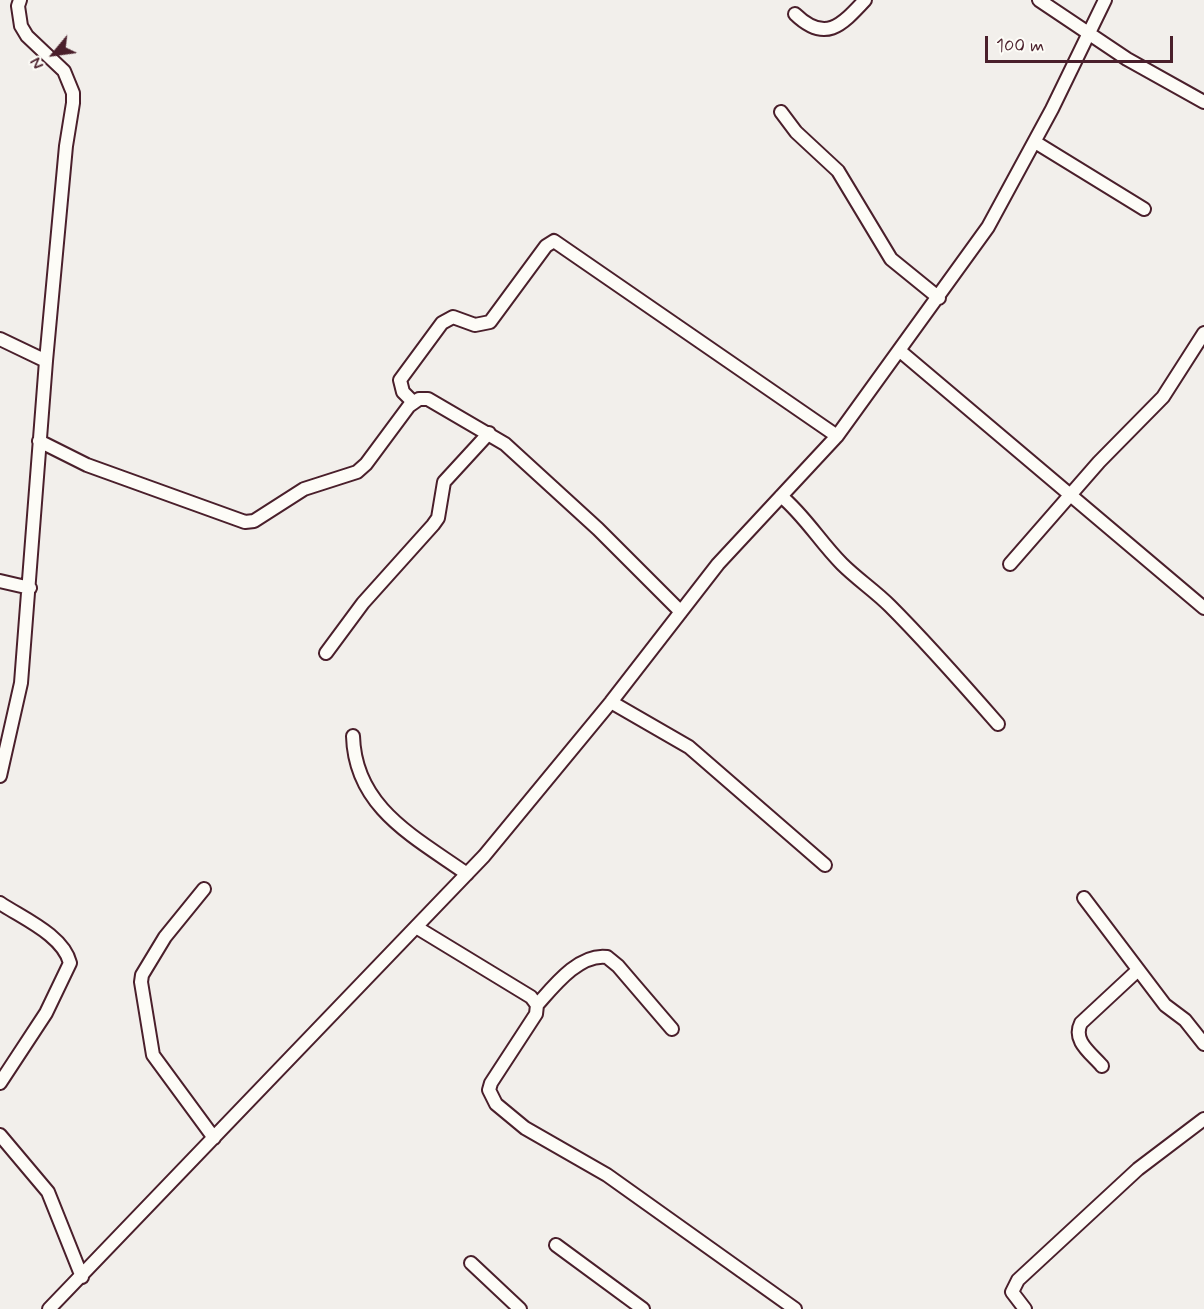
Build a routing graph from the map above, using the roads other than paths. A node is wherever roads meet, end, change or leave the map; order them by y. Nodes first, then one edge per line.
1 (20, 0) edge
2 (865, 0) edge
3 (1040, 0) edge
4 (1105, 0) edge
5 (795, 14) dead end
6 (1088, 34) junction
7 (1204, 102) edge
8 (781, 112) dead end
9 (1035, 142) junction
10 (1144, 209) dead end
11 (939, 298) junction
12 (1204, 333) edge
13 (0, 339) edge
14 (900, 351) junction
15 (46, 361) junction
16 (413, 402) junction
17 (489, 434) junction
18 (837, 436) junction
19 (39, 441) junction
20 (1071, 493) junction
21 (781, 496) junction
22 (1010, 564) dead end
23 (0, 581) edge
24 (30, 588) junction
25 (1204, 608) edge
26 (681, 612) junction
27 (326, 653) dead end
28 (611, 702) junction
29 (998, 724) dead end
30 (353, 736) dead end
31 (0, 776) edge
32 (825, 866) dead end
33 (467, 874) junction
34 (204, 888) dead end
35 (1084, 898) dead end
36 (0, 903) edge
37 (416, 927) junction
38 (1138, 969) junction
39 (537, 1005) junction
40 (672, 1029) dead end
41 (1204, 1044) edge
42 (1102, 1066) dead end
43 (0, 1083) edge
44 (1204, 1119) edge
45 (0, 1135) edge
46 (214, 1138) junction
47 (556, 1245) dead end
48 (471, 1263) dead end
49 (82, 1277) junction
50 (49, 1309) edge
51 (520, 1309) edge
52 (644, 1309) edge
53 (795, 1309) edge
54 (1025, 1309) edge

1 - 15 street
2 - 5 street
3 - 6 street
4 - 6 street
6 - 7 street
6 - 9 street
8 - 11 street
9 - 10 street
9 - 11 street
11 - 14 street
12 - 20 street
13 - 15 street
14 - 18 street
14 - 20 street
15 - 19 street
16 - 17 street
16 - 18 street
16 - 19 street
17 - 26 street
17 - 27 street
18 - 21 street
19 - 24 street
20 - 22 street
20 - 25 street
21 - 26 street
21 - 29 street
23 - 24 street
24 - 31 street
26 - 28 street
28 - 32 street
28 - 33 street
30 - 33 street
33 - 37 street
34 - 46 street
35 - 38 street
36 - 43 street
37 - 39 street
37 - 46 street
38 - 41 street
38 - 42 street
39 - 40 street
39 - 53 street
44 - 54 street
45 - 49 street
46 - 49 street
47 - 52 street
48 - 51 street
49 - 50 street

